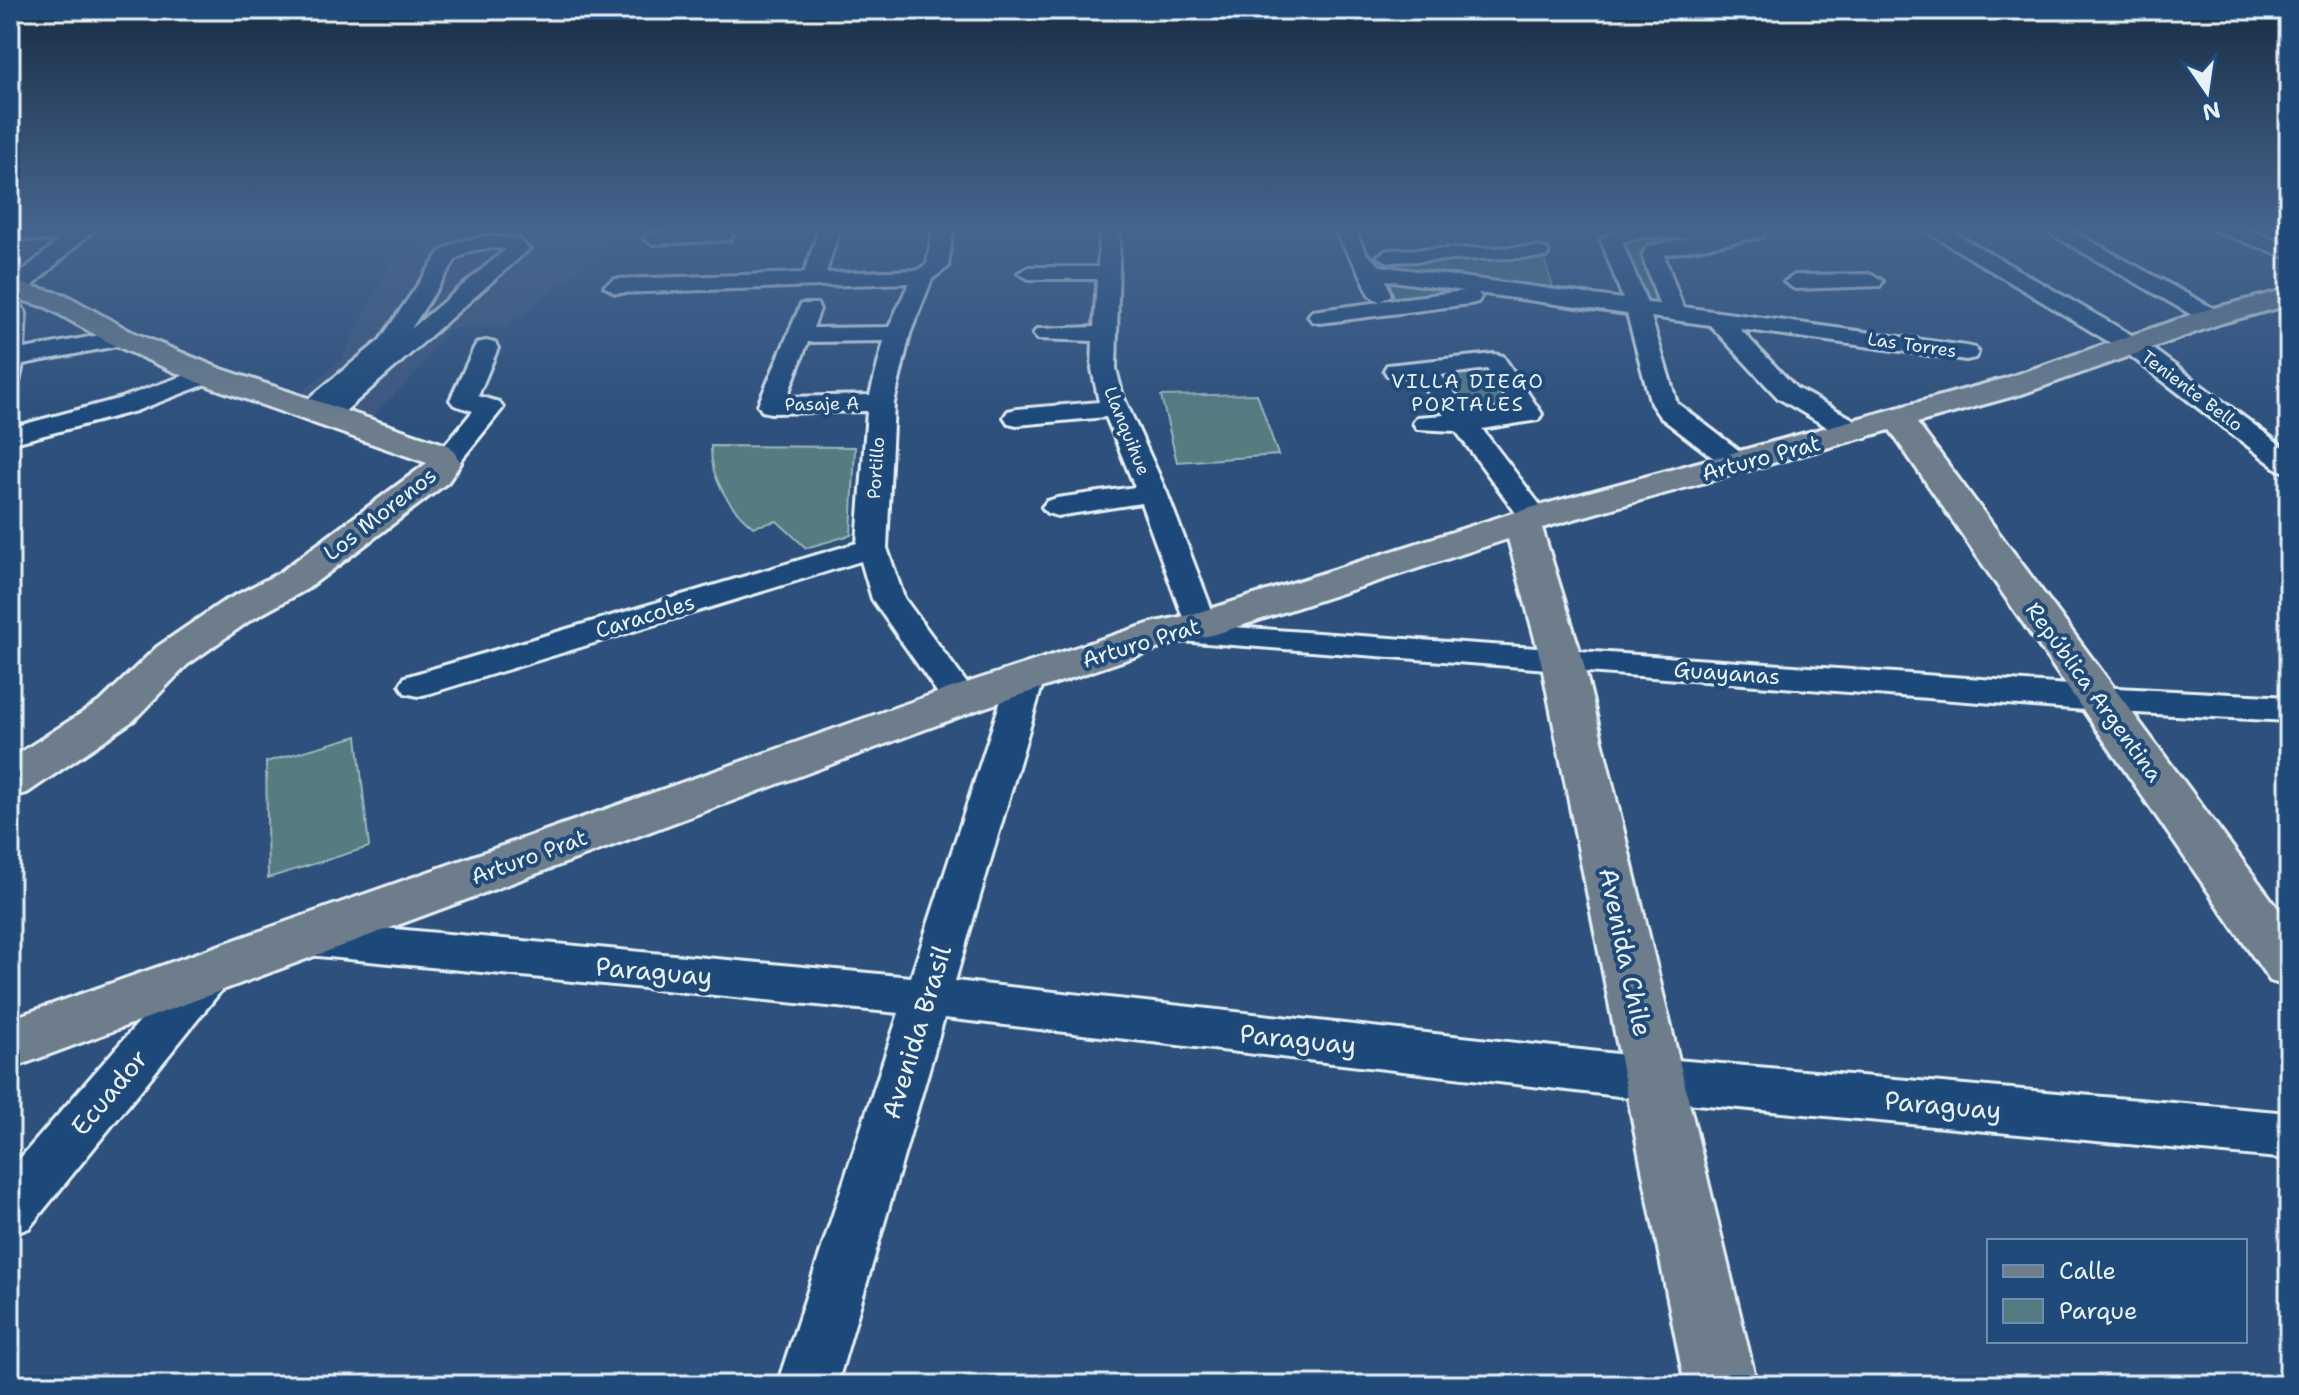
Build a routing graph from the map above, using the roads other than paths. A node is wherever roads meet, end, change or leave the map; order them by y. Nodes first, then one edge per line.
1 (424, 292) edge
2 (466, 292) edge
3 (916, 292) edge
4 (1108, 292) edge
5 (1377, 292) edge
6 (1508, 292) edge
7 (1525, 292) edge
8 (1631, 292) edge
9 (1666, 292) edge
10 (1834, 292) edge
11 (2041, 292) edge
12 (2167, 292) edge
13 (14, 297) edge
14 (2289, 297) edge
15 (1637, 307) junction
16 (1384, 308) junction
17 (809, 309) dead end
18 (1673, 312) junction
19 (1320, 316) dead end
20 (2212, 317) junction
21 (1716, 318) junction
22 (1851, 321) junction
23 (898, 334) junction
24 (1045, 334) dead end
25 (1106, 334) junction
26 (798, 335) junction
27 (122, 338) junction
28 (2133, 346) junction
29 (486, 348) dead end
30 (1962, 348) dead end
31 (11, 365) edge
32 (1396, 370) dead end
33 (1424, 370) junction
34 (208, 375) junction
35 (881, 403) junction
36 (1116, 408) junction
37 (318, 413) junction
38 (1017, 417) dead end
39 (1898, 419) junction
40 (1426, 423) dead end
41 (1465, 423) junction
42 (1856, 432) junction
43 (10, 436) edge
44 (444, 463) junction
45 (1739, 464) junction
46 (2289, 464) edge
47 (1152, 493) junction
48 (1057, 507) dead end
49 (1528, 520) junction
50 (872, 548) junction
51 (1184, 628) junction
52 (1562, 661) junction
53 (1026, 679) junction
54 (418, 685) dead end
55 (2098, 699) junction
56 (961, 700) junction
57 (2289, 709) edge
58 (15, 774) edge
59 (308, 938) junction
60 (2289, 965) edge
61 (208, 974) junction
62 (927, 997) junction
63 (10, 1044) edge
64 (1653, 1079) junction
65 (2289, 1136) edge
66 (10, 1210) edge
67 (807, 1385) edge
68 (1721, 1385) edge

1 - 37 street
2 - 37 street
3 - 23 street, Portillo
4 - 25 street, Llanquihue
5 - 16 street
6 - 16 street
7 - 15 street, Las Torres
8 - 15 street
9 - 18 street
10 - 22 street
11 - 28 street, Teniente Bello
12 - 20 street
13 - 27 main road, Los Morenos
13 - 31 street
14 - 20 main road, Arturo Prat
15 - 18 street, Las Torres
15 - 45 street
16 - 19 street
17 - 26 street, Pasaje A
18 - 21 street, Las Torres
20 - 28 main road, Arturo Prat
21 - 22 street, Las Torres
21 - 42 street
22 - 30 street, Las Torres
23 - 26 street
23 - 35 street, Portillo
24 - 25 street
25 - 36 street, Llanquihue
26 - 35 street, Pasaje A
27 - 31 street
27 - 34 main road, Los Morenos
28 - 39 main road, Arturo Prat
28 - 46 street, Teniente Bello
29 - 44 street
32 - 33 street
33 - 41 street
33 - 41 street
34 - 37 main road, Los Morenos
34 - 43 street
35 - 50 street, Portillo
36 - 38 street
36 - 47 street, Llanquihue
37 - 44 main road, Los Morenos
39 - 42 main road, Arturo Prat
39 - 55 main road, República Argentina
40 - 41 street
41 - 49 street
42 - 45 main road, Arturo Prat
44 - 58 main road, Los Morenos
45 - 49 main road, Arturo Prat
47 - 48 street
47 - 51 street, Llanquihue
49 - 51 main road, Arturo Prat
49 - 52 main road, Avenida Chile
50 - 54 street, Caracoles
50 - 56 street, Portillo
51 - 52 street, Guayanas
51 - 53 main road, Arturo Prat
52 - 55 street, Guayanas
52 - 64 main road, Avenida Chile
53 - 56 main road, Arturo Prat
53 - 62 street, Avenida Brasil
55 - 57 street, Guayanas
55 - 60 main road, República Argentina
56 - 59 main road, Arturo Prat
59 - 61 main road, Arturo Prat
59 - 62 street, Paraguay
61 - 63 main road, Arturo Prat
61 - 66 street, Ecuador
62 - 64 street, Paraguay
62 - 67 street, Avenida Brasil
64 - 65 street, Paraguay
64 - 68 main road, Avenida Chile

